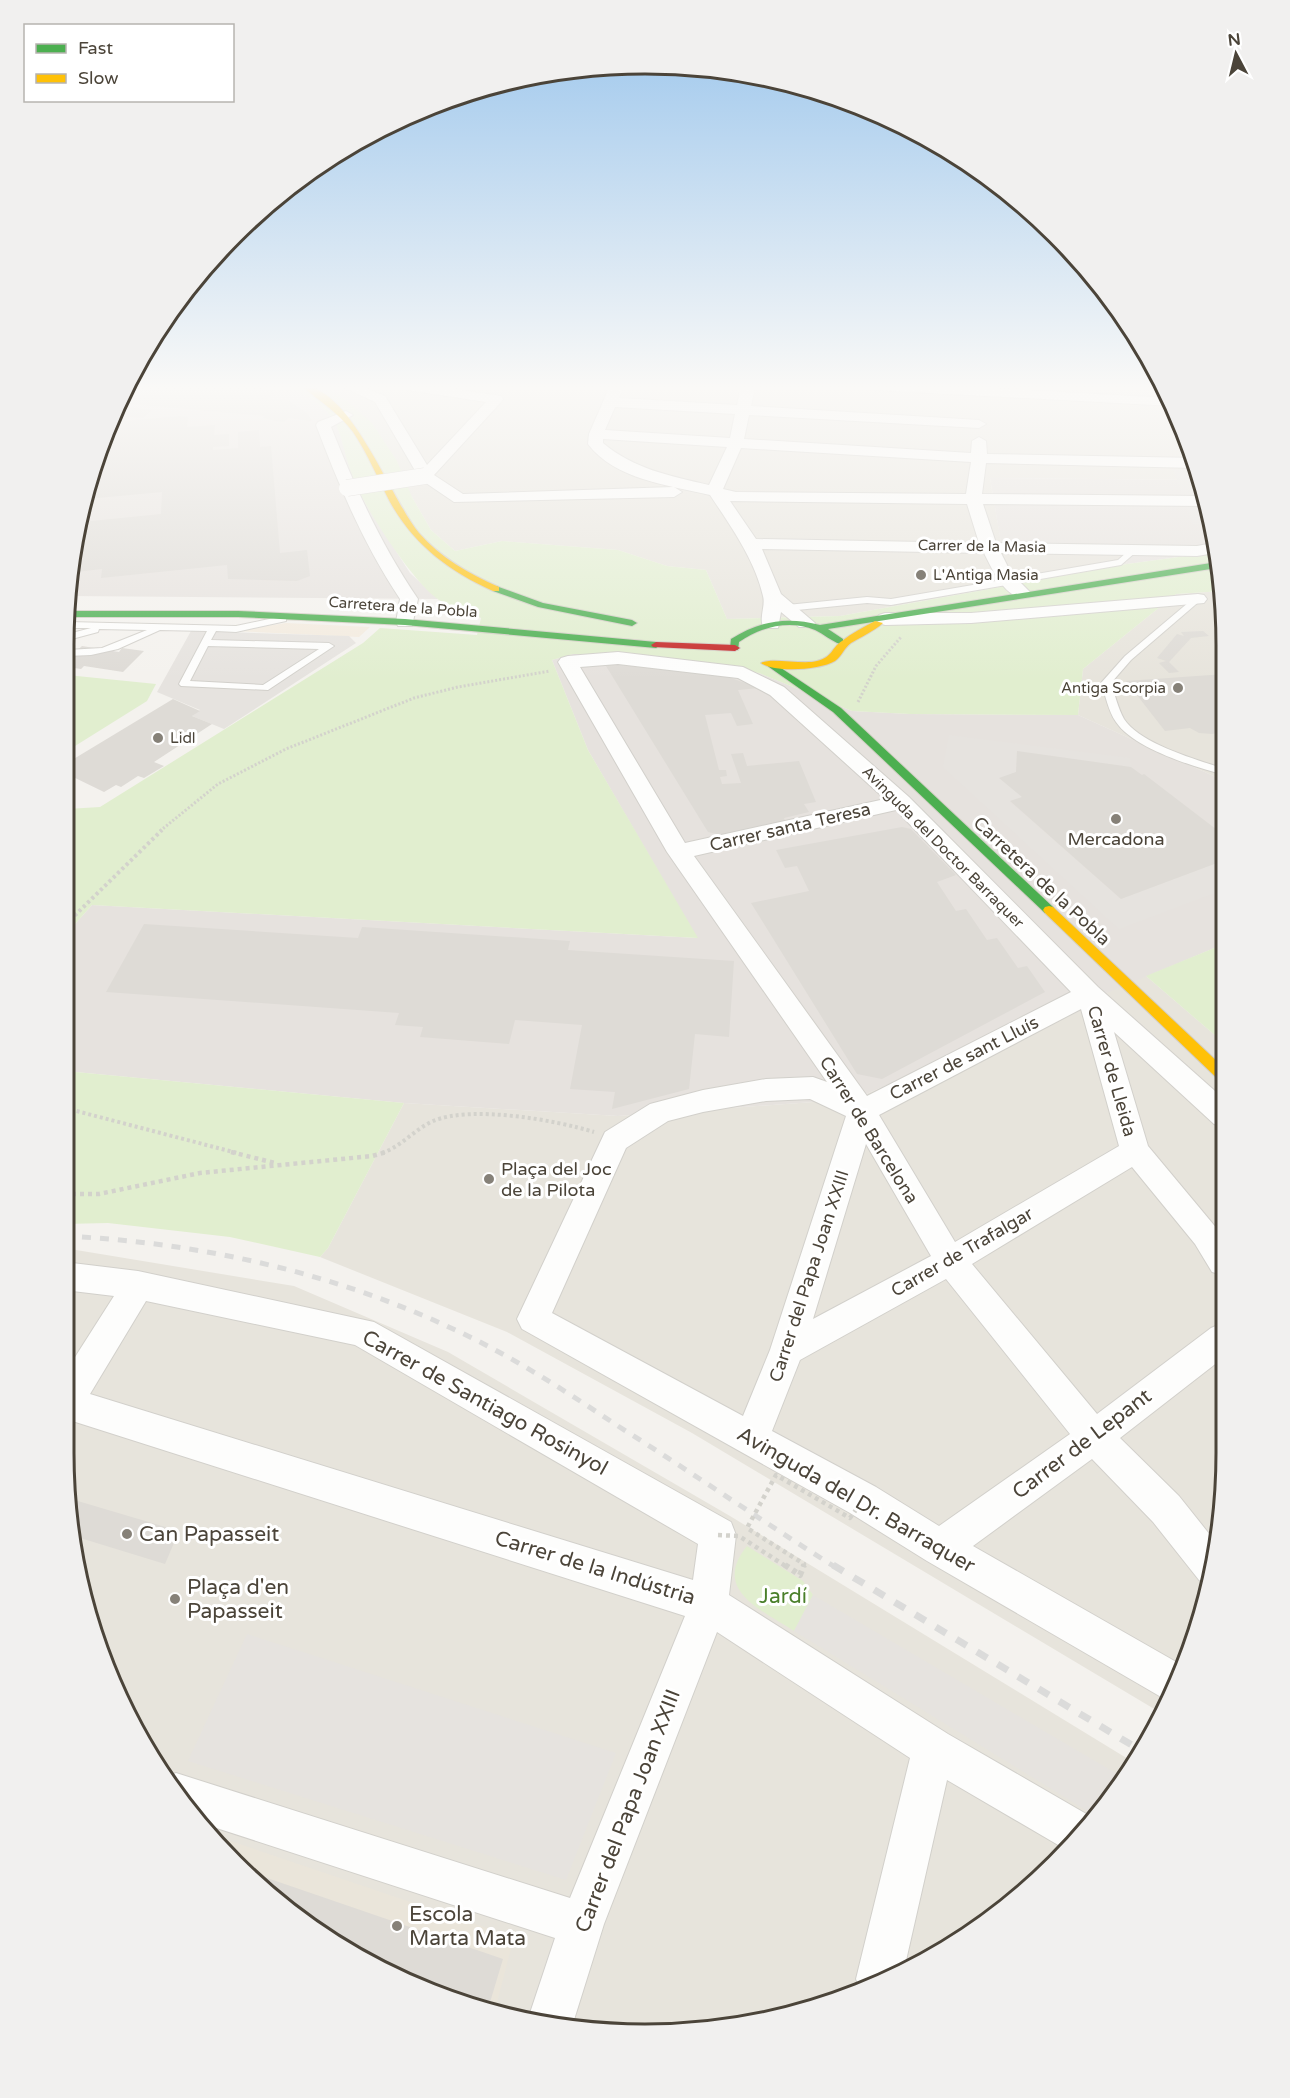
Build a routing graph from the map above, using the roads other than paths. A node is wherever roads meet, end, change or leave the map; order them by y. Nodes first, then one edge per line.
1 (345, 484) edge
2 (368, 484) edge
3 (385, 484) edge
4 (439, 484) edge
5 (684, 484) edge
6 (718, 484) edge
7 (975, 484) edge
8 (1188, 484) edge
9 (347, 488) junction
10 (715, 490) junction
11 (973, 499) junction
12 (1198, 501) edge
13 (1198, 502) edge
14 (1202, 519) dead end
15 (751, 543) junction
16 (989, 546) junction
17 (1134, 549) junction
18 (1209, 550) edge
19 (1209, 554) edge
20 (1211, 566) edge
21 (1129, 576) junction
22 (1016, 588) junction
23 (920, 597) junction
24 (1198, 599) joint
25 (779, 601) junction
26 (978, 602) junction
27 (888, 611) junction
28 (75, 614) edge
29 (294, 616) junction
30 (405, 622) junction
31 (642, 624) dead end
32 (75, 625) edge
33 (815, 625) junction
34 (104, 626) junction
35 (762, 626) junction
36 (159, 627) junction
37 (727, 627) dead end
38 (213, 628) junction
39 (693, 633) dead end
40 (74, 635) edge
41 (205, 643) junction
42 (634, 644) junction
43 (843, 644) junction
44 (74, 654) edge
45 (749, 654) junction
46 (569, 665) joint
47 (836, 690) dead end
48 (837, 710) junction
49 (853, 727) junction
50 (827, 735) junction
51 (1216, 768) edge
52 (902, 802) junction
53 (679, 852) junction
54 (1077, 938) junction
55 (1084, 987) junction
56 (1216, 1068) edge
57 (1216, 1109) edge
58 (862, 1111) junction
59 (1136, 1151) junction
60 (1216, 1251) edge
61 (950, 1261) junction
62 (74, 1277) edge
63 (138, 1285) junction
64 (1216, 1343) edge
65 (787, 1350) junction
66 (74, 1388) edge
67 (74, 1405) edge
68 (1094, 1437) junction
69 (751, 1439) junction
70 (940, 1548) junction
71 (1207, 1560) edge
72 (709, 1604) junction
73 (1169, 1681) edge
74 (933, 1749) junction
75 (190, 1799) edge
76 (1074, 1831) edge
77 (582, 1924) junction
78 (880, 1974) edge
79 (552, 2017) edge

1 - 9 street
2 - 9 street, bridge
3 - 31 street
4 - 10 street
5 - 10 street
6 - 10 street
7 - 11 street
8 - 12 street
9 - 30 street
10 - 11 street
10 - 15 street
11 - 12 street
11 - 16 street
13 - 14 street
15 - 16 street, Carrer de la Masia
15 - 25 street
16 - 17 street, Carrer de la Masia
16 - 22 street
17 - 18 street, Carrer de la Masia
17 - 22 lane
19 - 21 street
20 - 21 street
21 - 22 street
22 - 23 lane
22 - 26 street
23 - 26 lane
23 - 27 lane
24 - 27 street
24 - 51 lane
25 - 27 lane
25 - 33 street
25 - 35 street
26 - 27 street
27 - 33 street
27 - 43 street
28 - 29 street, Carretera de la Pobla
29 - 30 street, Carretera de la Pobla
29 - 38 lane
30 - 42 street, Carretera de la Pobla
32 - 34 lane
33 - 35 street
33 - 43 street
34 - 36 lane
34 - 40 lane
35 - 37 street
35 - 45 street
36 - 38 lane
36 - 44 lane
38 - 41 lane
39 - 45 street
41 - 41 lane
42 - 45 street, Carretera de la Pobla
42 - 45 street
43 - 45 street
45 - 48 street, Carretera de la Pobla
46 - 50 street, Avinguda del Doctor Barraquer
46 - 53 street, Carrer de Barcelona
47 - 48 street
48 - 49 street, Carretera de la Pobla
49 - 50 street
49 - 54 street, Carretera de la Pobla
50 - 52 street, Avinguda del Doctor Barraquer
52 - 53 street, Carrer santa Teresa
52 - 55 street, Avinguda del Doctor Barraquer
53 - 58 street, Carrer de Barcelona
54 - 55 street
54 - 56 street, Carretera de la Pobla
55 - 57 street, Avinguda del Doctor Barraquer
55 - 58 street, Carrer de sant Lluís
55 - 59 street, Carrer de Lleida
58 - 61 street, Carrer de Barcelona
58 - 65 street, Carrer del Papa Joan XXIII
58 - 69 street, Avinguda del Dr. Barraquer
59 - 60 street, Carrer de Lleida
59 - 61 street, Carrer de Trafalgar
61 - 65 street, Carrer de Trafalgar
61 - 68 street, Carrer de Barcelona
62 - 63 street, Carrer de Santiago Rosinyol
63 - 66 street
63 - 72 street, Carrer de Santiago Rosinyol
64 - 68 street, Carrer de Lepant
65 - 69 street, Carrer del Papa Joan XXIII
67 - 72 street, Carrer de la Indústria
68 - 70 street, Carrer de Lepant
68 - 71 street, Carrer de Barcelona
69 - 70 street, Avinguda del Dr. Barraquer
70 - 73 street, Avinguda del Dr. Barraquer
72 - 74 street, Carrer de la Indústria
72 - 77 street, Carrer del Papa Joan XXIII
74 - 76 street, Carrer de la Indústria
74 - 78 street
75 - 77 street
77 - 79 street, Carrer del Papa Joan XXIII

